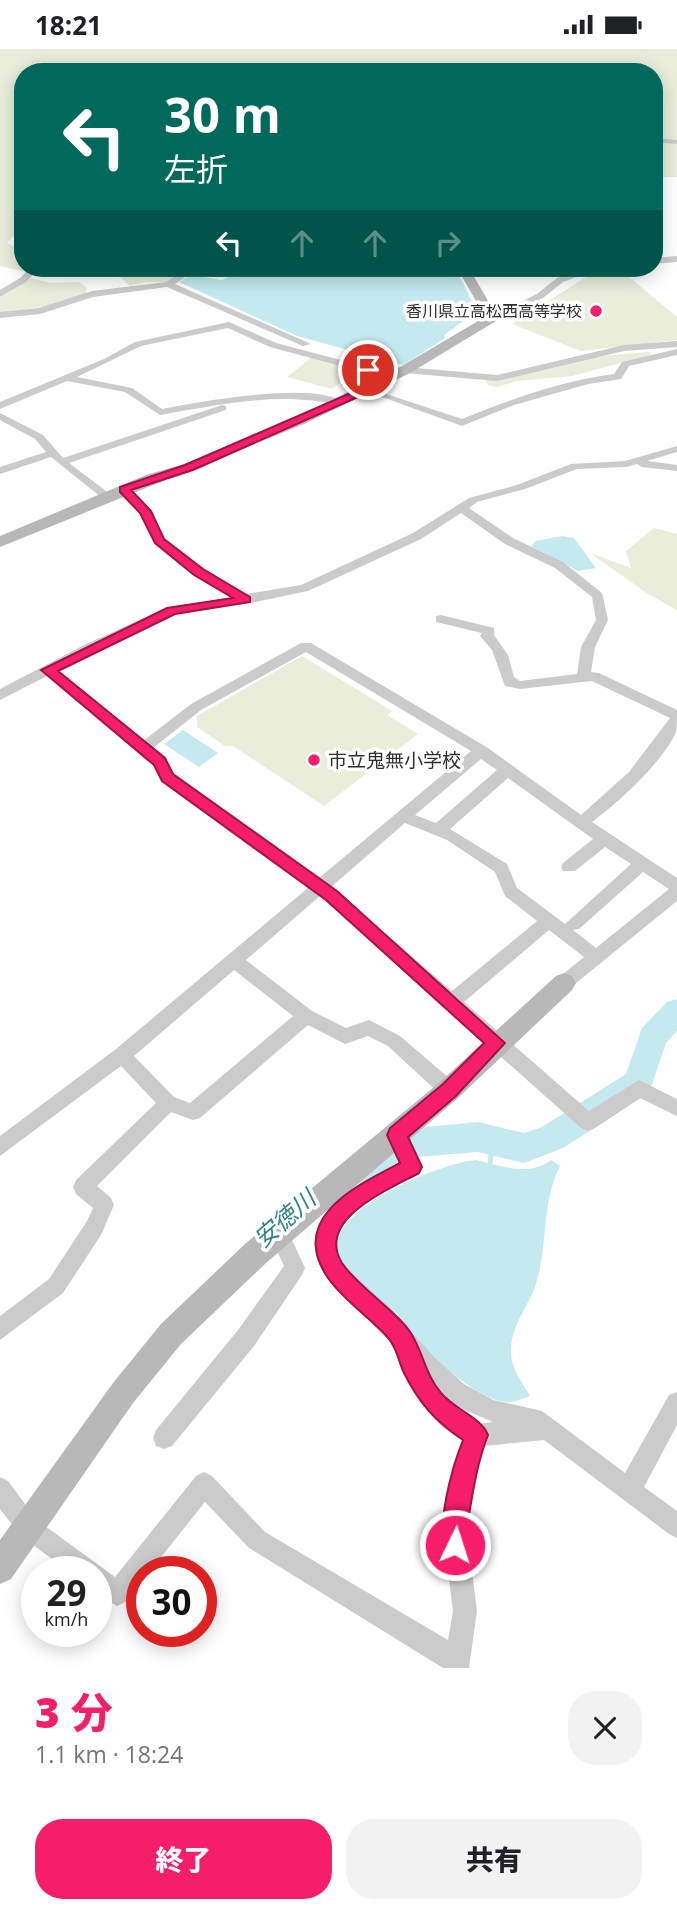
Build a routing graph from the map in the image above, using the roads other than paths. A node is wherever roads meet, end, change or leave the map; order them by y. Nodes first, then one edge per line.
1 (26, 277) edge
2 (179, 277) edge
3 (468, 277) edge
4 (571, 277) edge
5 (167, 284) junction
6 (0, 294) edge
7 (0, 315) edge
8 (492, 318) junction
9 (677, 344) edge
10 (677, 352) edge
11 (399, 373) junction
12 (67, 378) junction
13 (361, 392) junction
14 (265, 398) junction
15 (340, 403) junction
16 (0, 406) edge
17 (0, 415) edge
18 (677, 449) edge
19 (57, 458) junction
20 (612, 465) junction
21 (677, 468) edge
22 (0, 471) edge
23 (124, 489) junction
24 (106, 496) junction
25 (460, 507) junction
26 (0, 542) edge
27 (246, 600) junction
28 (441, 619) dead end
29 (48, 670) junction
30 (583, 677) junction
31 (0, 695) edge
32 (677, 718) edge
33 (144, 748) junction
34 (483, 752) junction
35 (508, 769) junction
36 (403, 816) junction
37 (581, 822) junction
38 (442, 827) dead end
39 (604, 839) junction
40 (642, 864) junction
41 (569, 867) dead end
42 (319, 887) junction
43 (677, 889) edge
44 (548, 921) junction
45 (573, 924) dead end
46 (596, 957) junction
47 (233, 961) junction
48 (564, 983) joint
49 (452, 1002) junction
50 (306, 1016) junction
51 (496, 1043) junction
52 (122, 1055) junction
53 (449, 1090) junction
54 (168, 1103) junction
55 (677, 1108) edge
56 (397, 1135) junction
57 (0, 1147) edge
58 (279, 1234) junction
59 (0, 1329) edge
60 (409, 1349) junction
61 (677, 1403) edge
62 (547, 1427) junction
63 (477, 1435) junction
64 (164, 1438) dead end
65 (0, 1489) edge
66 (631, 1490) junction
67 (677, 1526) edge
68 (29, 1528) junction
69 (67, 1556) edge
70 (0, 1568) edge
71 (112, 1590) edge
72 (456, 1664) edge

1 - 6 street
2 - 5 street
3 - 8 street
4 - 8 street
5 - 7 street
5 - 11 street
8 - 11 street
9 - 11 street
10 - 13 street
11 - 13 street
12 - 13 street
12 - 14 street
12 - 16 street
13 - 15 street
14 - 15 street
14 - 19 street
15 - 23 street
17 - 19 street
18 - 20 street
19 - 22 street
19 - 24 street
20 - 21 street
20 - 25 street
23 - 24 street
23 - 27 street
24 - 26 street
25 - 27 street
25 - 30 street
27 - 29 street
28 - 30 street
29 - 31 street
29 - 33 street
30 - 32 street
32 - 37 street
33 - 34 street
33 - 42 street
34 - 35 street
34 - 36 street
35 - 37 street
35 - 38 street
36 - 42 street
36 - 44 street
37 - 39 street
39 - 40 street
39 - 41 street
40 - 43 street
40 - 45 street
42 - 47 street
42 - 49 street
43 - 46 street
44 - 46 street
44 - 49 street
46 - 48 street
47 - 50 street
47 - 52 street
48 - 51 street
49 - 51 street
50 - 53 street
50 - 54 street
51 - 53 street
51 - 55 street
52 - 54 street
52 - 57 street
53 - 56 street
54 - 59 street
56 - 58 street
56 - 60 street
58 - 64 street
58 - 68 street
60 - 62 street
60 - 63 street
61 - 66 street
62 - 63 street
62 - 66 street
63 - 72 street
65 - 68 street
66 - 67 street
68 - 69 street
68 - 70 street
71 - 72 street

